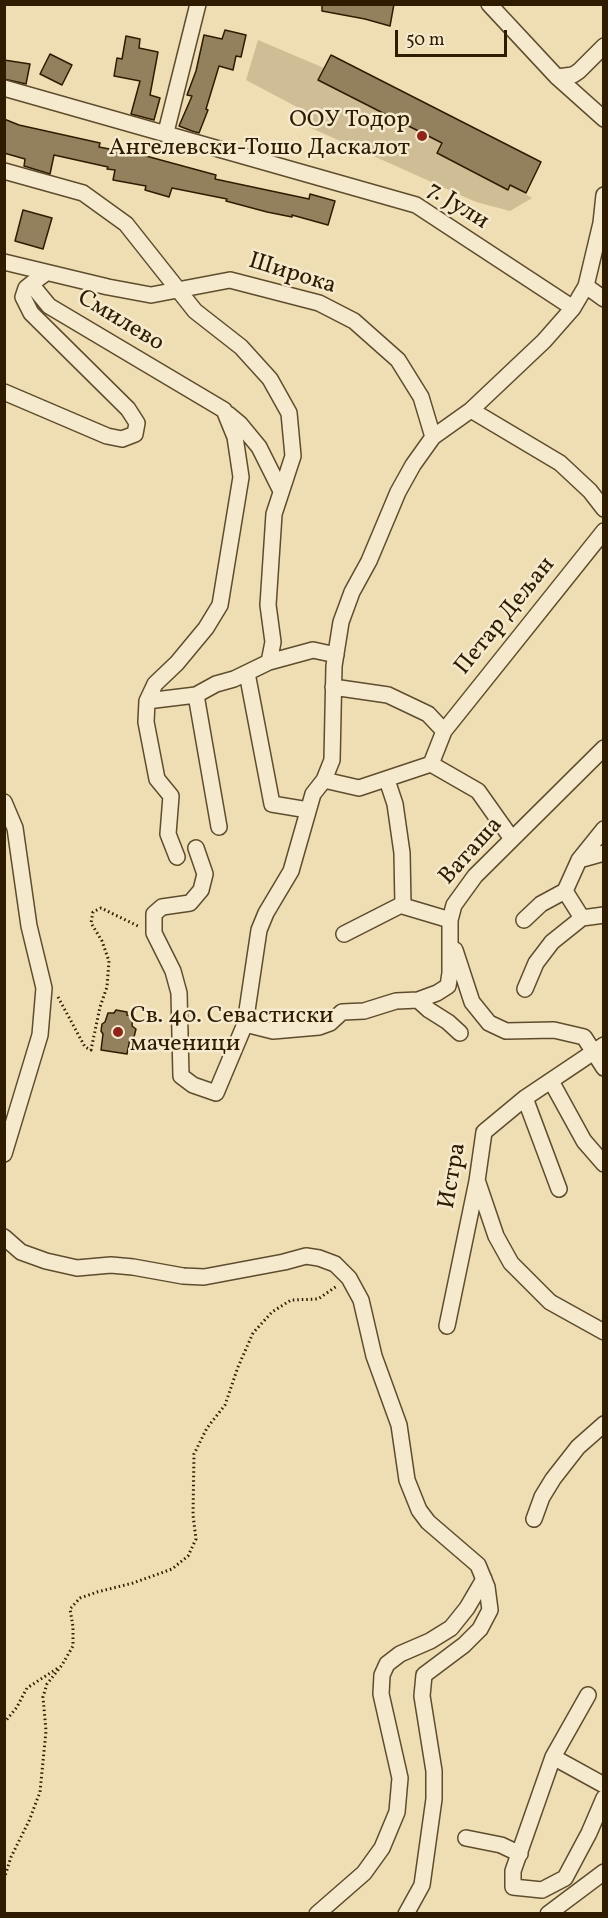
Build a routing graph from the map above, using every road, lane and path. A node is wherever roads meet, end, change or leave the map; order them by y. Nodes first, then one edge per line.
1 (198, 4) edge
2 (489, 4) edge
3 (603, 46) edge
4 (557, 77) junction
5 (4, 88) edge
6 (603, 119) edge
7 (166, 132) junction
8 (4, 171) edge
9 (603, 195) edge
10 (4, 262) edge
11 (46, 273) junction
12 (32, 284) junction
13 (586, 286) junction
14 (180, 291) junction
15 (603, 299) edge
16 (573, 308) junction
17 (4, 392) edge
18 (224, 410) junction
19 (471, 410) junction
20 (433, 437) junction
21 (280, 489) junction
22 (603, 509) edge
23 (603, 531) edge
24 (336, 655) junction
25 (269, 662) junction
26 (247, 673) junction
27 (333, 687) junction
28 (196, 695) junction
29 (147, 701) junction
30 (444, 731) junction
31 (603, 748) edge
32 (431, 764) junction
33 (324, 780) junction
34 (387, 780) junction
35 (4, 802) edge
36 (308, 810) junction
37 (219, 827) dead end
38 (603, 829) edge
39 (512, 839) junction
40 (196, 848) dead end
41 (603, 853) edge
42 (177, 857) dead end
43 (579, 860) junction
44 (565, 891) junction
45 (403, 904) junction
46 (603, 915) edge
47 (582, 918) junction
48 (450, 920) junction
49 (524, 920) dead end
50 (154, 933) junction
51 (344, 933) dead end
52 (450, 937) junction
53 (44, 988) junction
54 (525, 989) dead end
55 (418, 999) junction
56 (245, 1024) junction
57 (460, 1033) dead end
58 (599, 1048) edge
59 (603, 1068) edge
60 (551, 1081) junction
61 (525, 1098) junction
62 (4, 1154) edge
63 (603, 1164) edge
64 (477, 1181) junction
65 (559, 1189) dead end
66 (4, 1237) edge
67 (349, 1278) junction
68 (447, 1326) dead end
69 (603, 1332) edge
70 (603, 1424) edge
71 (534, 1519) dead end
72 (484, 1579) junction
73 (62, 1665) junction
74 (588, 1695) dead end
75 (4, 1724) edge
76 (553, 1757) junction
77 (603, 1785) edge
78 (603, 1798) edge
79 (466, 1838) dead end
80 (520, 1854) junction
81 (603, 1872) edge
82 (4, 1879) edge
83 (318, 1914) edge
84 (406, 1914) edge
85 (548, 1914) edge

1 - 7 street
2 - 4 street
3 - 4 street
4 - 6 street
5 - 7 street, 7. Јули
7 - 16 street, 7. Јули
8 - 14 street
9 - 13 street
10 - 11 street, Широка
11 - 12 street
11 - 14 street, Широка
12 - 17 street
12 - 18 street, Смилево
13 - 15 street
13 - 16 street
14 - 20 street, Широка
14 - 21 street
16 - 19 street
18 - 21 street
18 - 29 street
19 - 20 street
19 - 22 street
20 - 24 street
21 - 25 street
23 - 30 street, Петар Дељан
24 - 25 street
24 - 27 street
25 - 26 street
26 - 28 street
26 - 36 street
27 - 30 street
27 - 33 street
28 - 29 street
28 - 37 street
29 - 42 street
30 - 32 street, Петар Дељан
31 - 39 street, Ваташа
32 - 34 street
32 - 39 street
33 - 34 street
33 - 36 street
34 - 45 street
35 - 53 street
36 - 56 street
38 - 43 street
39 - 48 street, Ваташа
40 - 50 street
41 - 43 street
43 - 44 street
44 - 47 street
44 - 49 street
45 - 48 street
45 - 51 street
46 - 47 street
47 - 54 street
48 - 52 street, Ваташа
50 - 53 path
50 - 56 street
52 - 55 street, Ваташа
52 - 58 street
53 - 62 street
55 - 56 street, Ваташа
55 - 57 street
58 - 59 street
58 - 60 street, Истра
60 - 61 street, Истра
60 - 63 street
61 - 64 street, Истра
61 - 65 street
64 - 68 street, Истра
64 - 69 street
66 - 67 street
67 - 72 street
67 - 73 path
70 - 71 street
72 - 83 street
72 - 84 street
73 - 75 path
73 - 82 path
74 - 76 street
76 - 77 street
76 - 80 street
78 - 80 street
79 - 80 street
81 - 85 street

